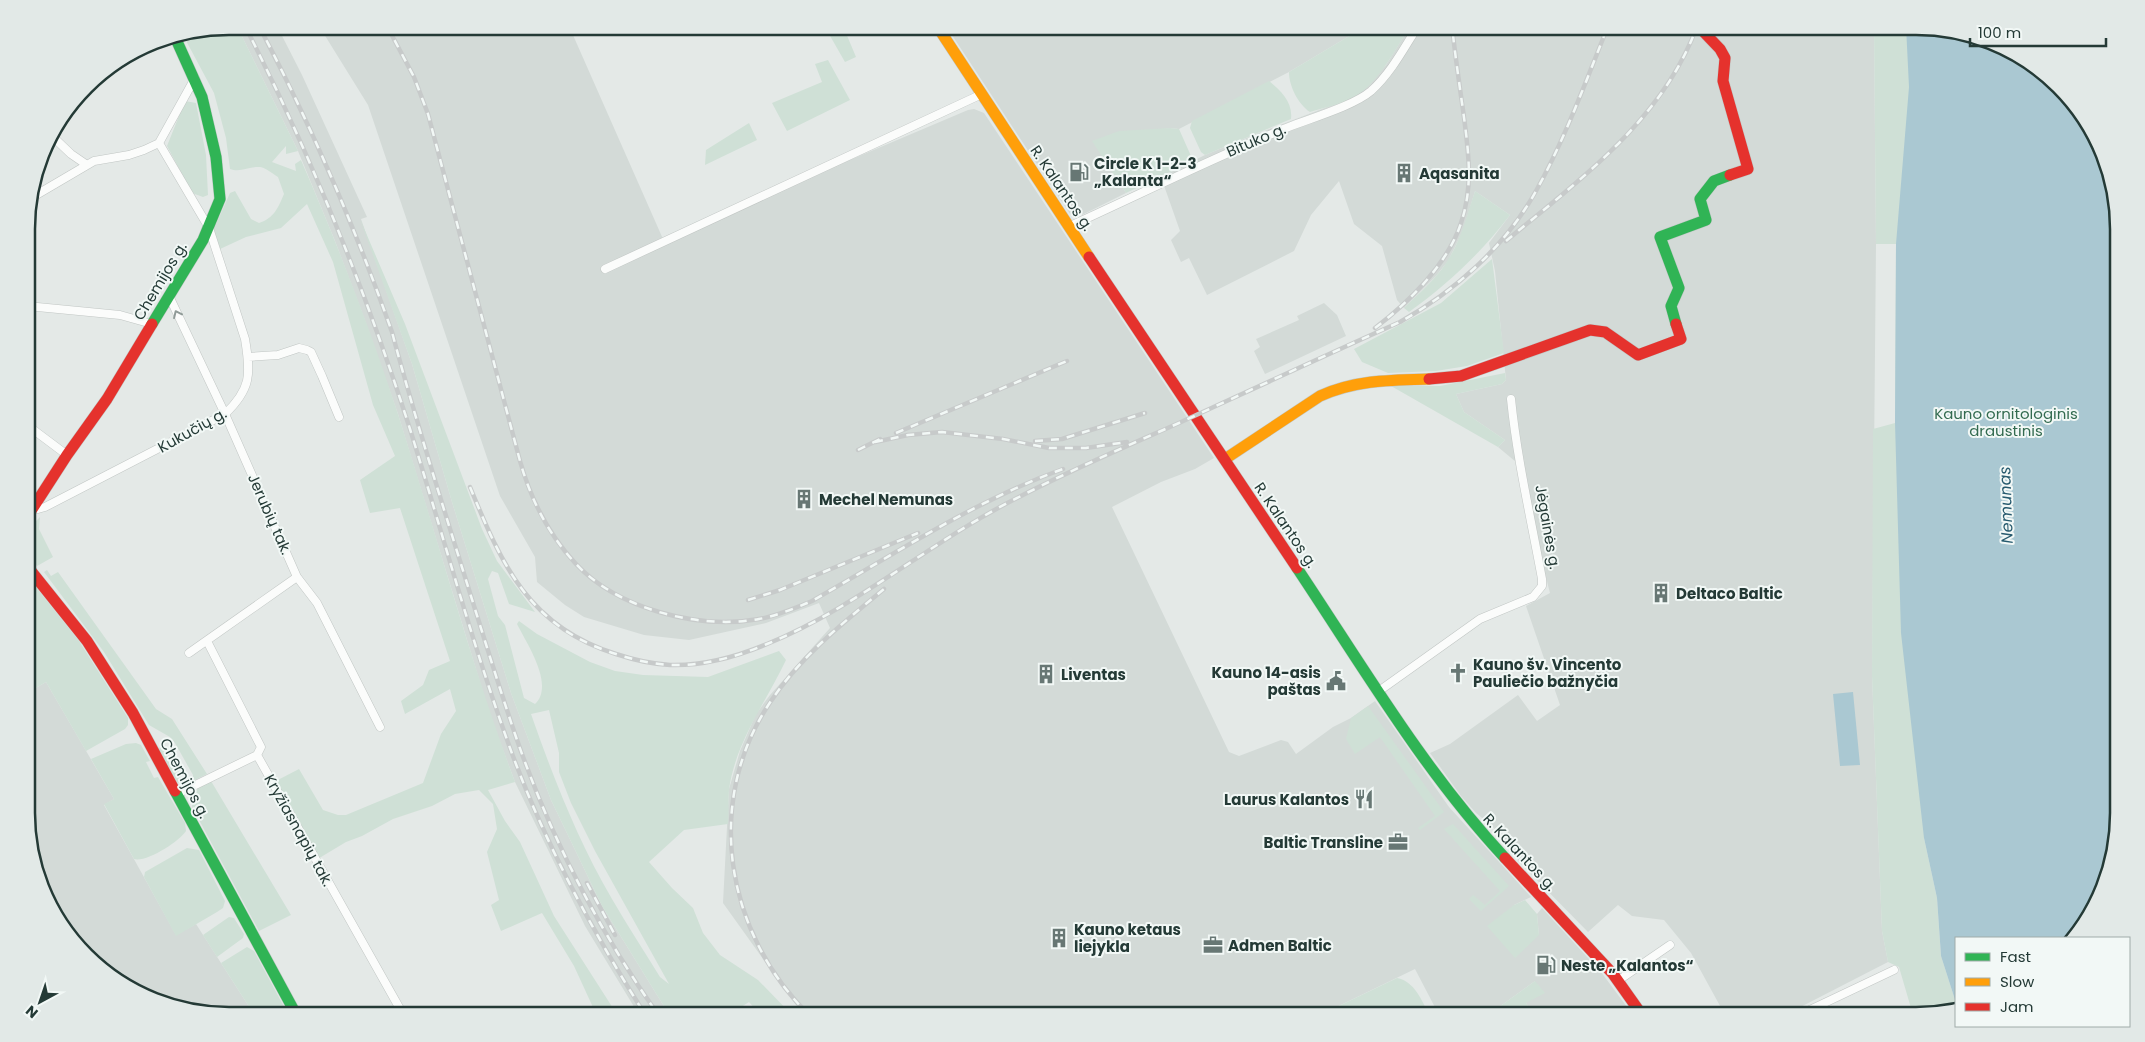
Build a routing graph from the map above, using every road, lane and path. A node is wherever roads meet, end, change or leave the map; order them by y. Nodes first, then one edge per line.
1 (943, 35) edge
2 (1412, 35) edge
3 (1707, 35) edge
4 (178, 42) edge
5 (195, 78) junction
6 (982, 94) junction
7 (57, 140) edge
8 (158, 143) junction
9 (87, 165) junction
10 (39, 194) edge
11 (1070, 226) junction
12 (209, 228) junction
13 (605, 268) dead end
14 (169, 296) junction
15 (35, 307) edge
16 (152, 324) junction
17 (248, 357) junction
18 (1511, 399) dead end
19 (225, 414) junction
20 (339, 417) dead end
21 (35, 431) edge
22 (67, 455) junction
23 (1225, 459) junction
24 (35, 503) edge
25 (35, 506) edge
26 (35, 575) edge
27 (296, 577) junction
28 (207, 641) junction
29 (189, 653) dead end
30 (1379, 691) junction
31 (380, 727) dead end
32 (258, 755) junction
33 (177, 794) junction
34 (1670, 945) dead end
35 (1894, 970) dead end
36 (1619, 980) junction
37 (292, 1007) edge
38 (399, 1007) edge
39 (1637, 1007) edge
40 (1816, 1007) edge

1 - 6 main road, R. Kalantos g.
2 - 11 street, Bituko g.
3 - 23 main road
4 - 5 main road, Chemijos g.
5 - 8 street
5 - 12 main road, Chemijos g.
6 - 11 main road, R. Kalantos g.
6 - 13 street
7 - 9 street
8 - 9 street
8 - 12 street, Kukučių g.
9 - 10 street
11 - 23 main road, R. Kalantos g.
12 - 14 main road, Chemijos g.
12 - 17 street, Kukučių g.
14 - 16 main road, Chemijos g.
19 -> 14 street, Jerubių tak.
15 - 16 street
16 - 22 main road, Chemijos g.
17 - 19 street, Kukučių g.
17 - 20 street
18 - 30 street, Jėgainės g.
19 - 25 street, Kukučių g.
19 - 27 street, Jerubių tak.
21 - 22 street
22 - 24 main road, Chemijos g.
23 - 30 main road, R. Kalantos g.
26 - 33 main road, Chemijos g.
27 - 28 street
27 - 31 street, Jerubių tak.
28 - 29 street
28 - 32 street, Kryžiasnapių tak.
30 - 36 main road, R. Kalantos g.
32 - 33 street
32 - 38 street, Kryžiasnapių tak.
33 - 37 main road, Chemijos g.
34 - 36 street
35 - 40 street
36 - 39 main road, R. Kalantos g.

